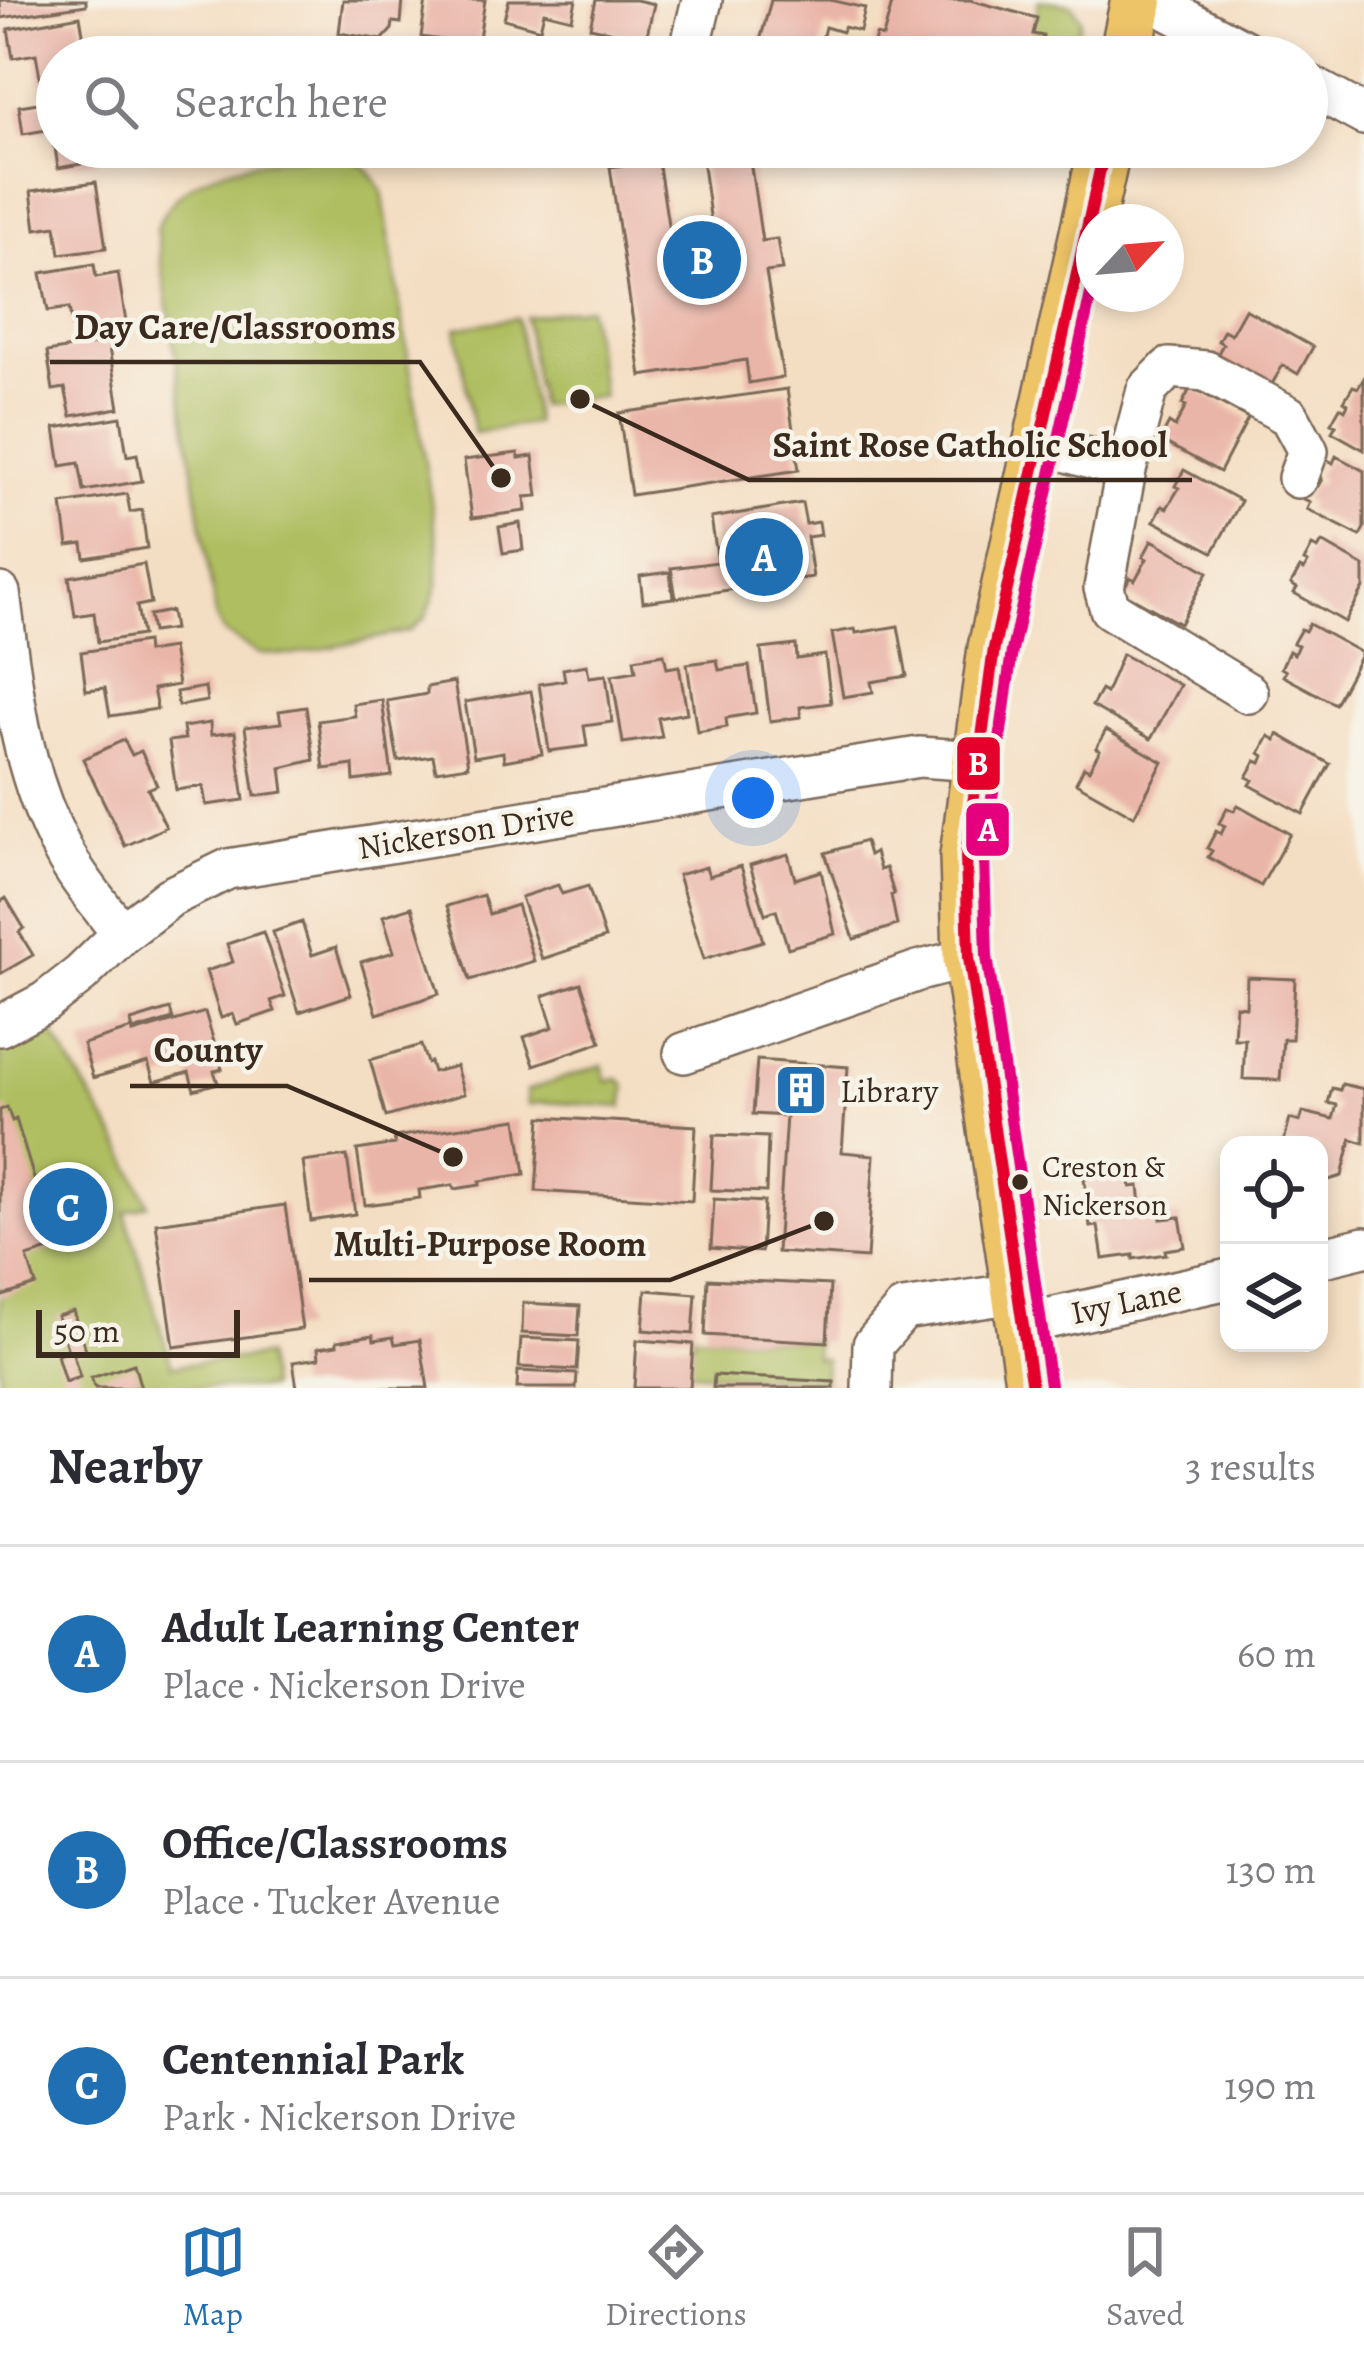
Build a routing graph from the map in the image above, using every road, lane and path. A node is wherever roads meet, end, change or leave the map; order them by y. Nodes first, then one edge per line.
1 (702, 0) edge
2 (1138, 0) edge
3 (1149, 0) edge
4 (693, 36) edge
5 (1130, 36) edge
6 (1217, 36) edge
7 (1328, 95) edge
8 (1364, 115) edge
9 (1100, 168) edge
10 (1039, 443) junction
11 (1126, 470) junction
12 (1298, 478) dead end
13 (0, 593) edge
14 (1248, 693) dead end
15 (979, 761) junction
16 (122, 934) junction
17 (969, 958) junction
18 (0, 1026) edge
19 (684, 1053) dead end
20 (1364, 1247) edge
21 (1328, 1256) edge
22 (1220, 1280) edge
23 (1020, 1308) junction
24 (872, 1388) edge
25 (1031, 1388) edge

1 - 4 street
2 - 5 main road
3 - 6 street
7 - 8 street
9 - 10 main road
10 - 11 street
10 - 15 main road
11 - 12 street
11 - 14 street
13 - 16 street
15 - 16 street, Nickerson Drive
15 - 17 main road
16 - 18 street, Nickerson Drive
17 - 19 street
17 - 23 main road
20 - 21 street
22 - 23 street, Ivy Lane
23 - 24 street, Ivy Lane
23 - 25 main road

